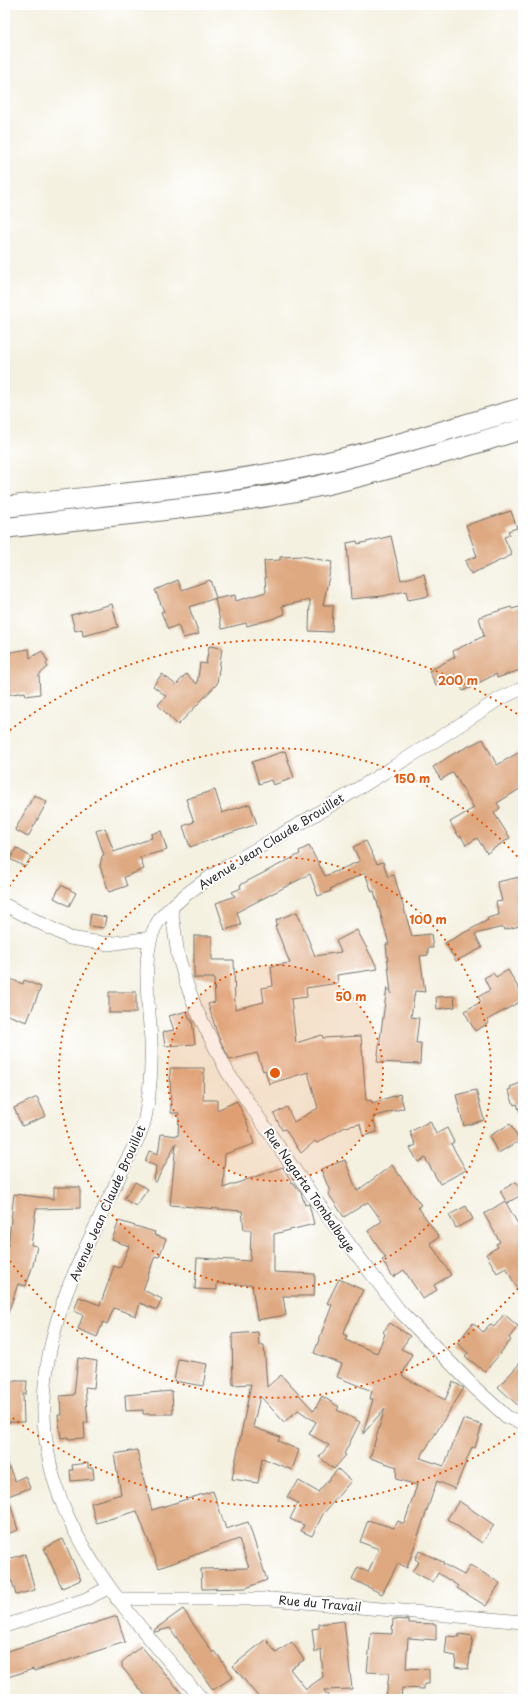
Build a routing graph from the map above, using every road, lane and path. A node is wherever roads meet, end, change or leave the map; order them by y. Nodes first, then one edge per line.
1 (523, 408) edge
2 (523, 429) edge
3 (5, 507) edge
4 (5, 528) edge
5 (523, 688) edge
6 (5, 905) edge
7 (171, 908) junction
8 (150, 938) junction
9 (523, 1423) edge
10 (108, 1588) junction
11 (117, 1599) junction
12 (523, 1622) edge
13 (5, 1626) edge
14 (202, 1699) edge

1 - 3 main road
2 - 4 main road
5 - 7 street, Avenue Jean Claude Brouillet
6 - 8 street
7 - 8 street, Avenue Jean Claude Brouillet
7 - 9 street, Rue Nagarta Tombalbaye
8 - 10 street, Avenue Jean Claude Brouillet
10 - 11 street, Avenue Jean Claude Brouillet
10 - 13 street
11 - 12 street, Rue du Travail
11 - 14 street, Avenue Jean Claude Brouillet

